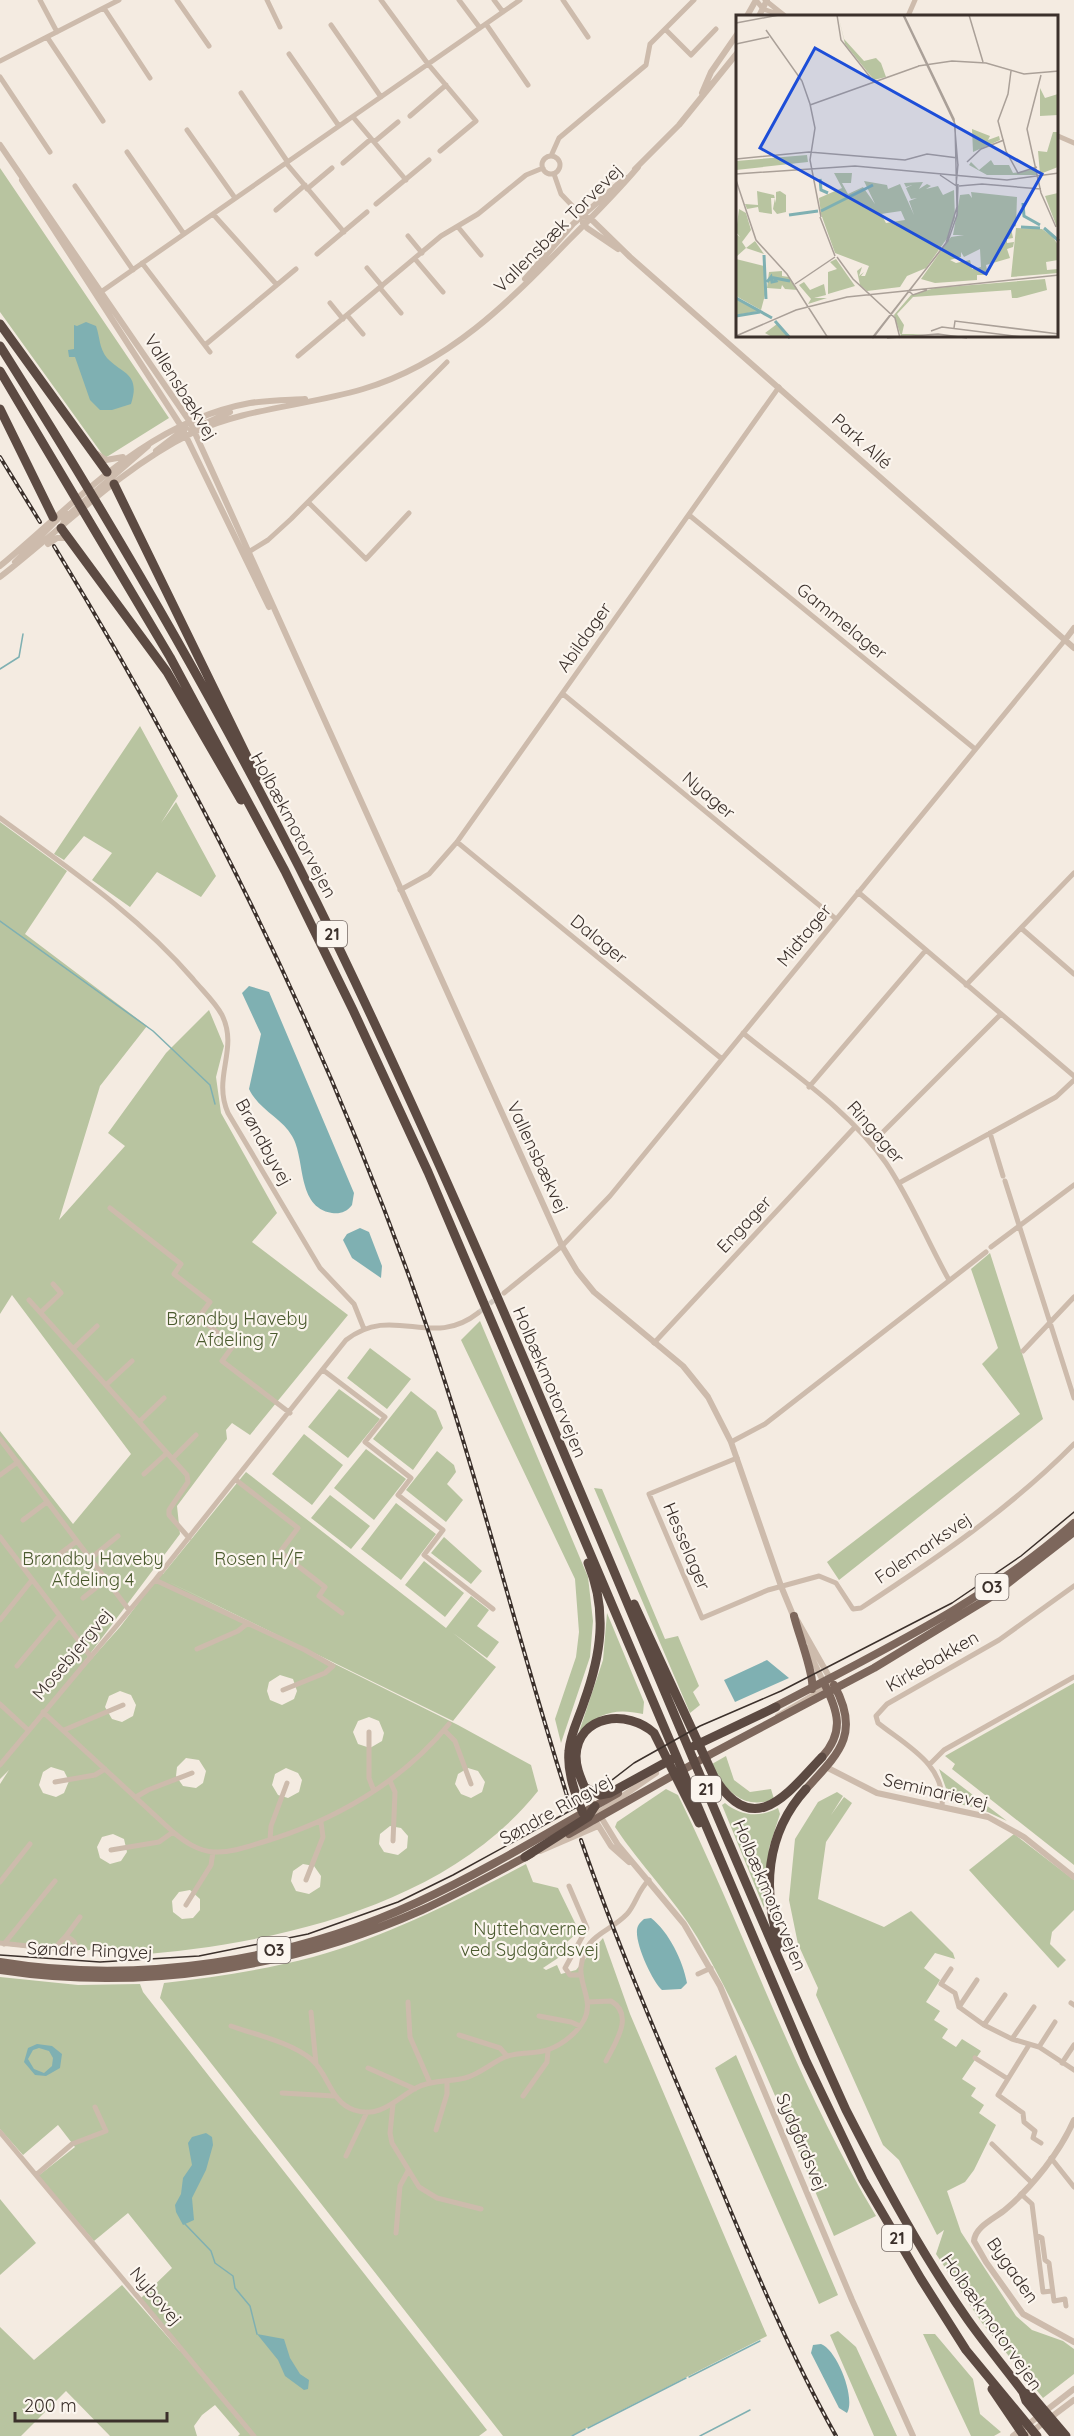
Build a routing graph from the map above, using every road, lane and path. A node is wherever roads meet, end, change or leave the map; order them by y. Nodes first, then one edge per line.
1 (40, 0) edge
2 (177, 0) edge
3 (267, 0) edge
4 (381, 0) edge
5 (459, 0) edge
6 (494, 0) edge
7 (520, 0) edge
8 (563, 0) edge
9 (694, 0) edge
10 (756, 0) edge
11 (915, 0) edge
12 (116, 1) edge
13 (766, 1) edge
14 (104, 8) junction
15 (763, 9) junction
16 (503, 12) junction
17 (748, 15) edge
18 (760, 15) edge
19 (782, 15) edge
20 (784, 15) edge
21 (908, 15) edge
22 (486, 24) junction
23 (332, 25) dead end
24 (280, 27) dead end
25 (480, 28) junction
26 (665, 29) junction
27 (716, 29) dead end
28 (57, 32) junction
29 (736, 36) edge
30 (47, 37) junction
31 (588, 37) dead end
32 (209, 46) dead end
33 (289, 54) dead end
34 (736, 54) edge
35 (0, 61) edge
36 (428, 64) junction
37 (0, 77) edge
38 (150, 78) dead end
39 (446, 85) junction
40 (528, 85) dead end
41 (241, 93) dead end
42 (381, 97) junction
43 (699, 99) junction
44 (410, 116) dead end
45 (353, 117) junction
46 (103, 121) dead end
47 (398, 122) dead end
48 (339, 126) junction
49 (187, 130) dead end
50 (1059, 136) edge
51 (373, 140) junction
52 (1074, 143) edge
53 (0, 145) edge
54 (440, 151) dead end
55 (50, 152) dead end
56 (127, 152) dead end
57 (551, 156) junction
58 (429, 160) dead end
59 (286, 162) junction
60 (343, 163) dead end
61 (638, 167) junction
62 (332, 168) dead end
63 (543, 168) junction
64 (554, 174) junction
65 (406, 180) junction
66 (75, 186) dead end
67 (306, 187) junction
68 (235, 198) junction
69 (376, 204) dead end
70 (276, 210) dead end
71 (367, 212) dead end
72 (213, 214) junction
73 (582, 216) junction
74 (591, 219) junction
75 (584, 225) junction
76 (458, 227) junction
77 (344, 232) junction
78 (184, 234) junction
79 (408, 236) dead end
80 (422, 253) junction
81 (317, 254) dead end
82 (481, 255) dead end
83 (630, 257) junction
84 (415, 259) junction
85 (142, 263) junction
86 (367, 268) dead end
87 (296, 269) dead end
88 (134, 270) junction
89 (277, 285) junction
90 (381, 287) junction
91 (443, 292) dead end
92 (99, 294) junction
93 (330, 303) dead end
94 (498, 309) junction
95 (401, 313) dead end
96 (345, 317) junction
97 (0, 324) edge
98 (363, 334) dead end
99 (205, 345) junction
100 (0, 346) edge
101 (210, 352) dead end
102 (298, 356) dead end
103 (447, 362) dead end
104 (0, 371) edge
105 (779, 387) junction
106 (326, 398) junction
107 (0, 409) edge
108 (192, 428) junction
109 (184, 431) junction
110 (152, 441) junction
111 (142, 447) junction
112 (92, 450) junction
113 (106, 481) junction
114 (308, 502) junction
115 (70, 512) junction
116 (409, 513) dead end
117 (689, 514) junction
118 (57, 522) junction
119 (68, 538) junction
120 (246, 553) junction
121 (20, 562) junction
122 (0, 566) edge
123 (12, 568) junction
124 (0, 578) edge
125 (1074, 628) edge
126 (1065, 640) junction
127 (1074, 648) edge
128 (563, 694) junction
129 (975, 749) junction
130 (0, 818) edge
131 (275, 821) junction
132 (457, 842) junction
133 (285, 871) junction
134 (1074, 873) edge
135 (400, 890) junction
136 (858, 892) junction
137 (836, 919) junction
138 (1020, 928) junction
139 (926, 950) junction
140 (1074, 974) edge
141 (966, 985) junction
142 (1001, 1014) junction
143 (743, 1033) junction
144 (722, 1059) junction
145 (1074, 1078) edge
146 (809, 1087) junction
147 (855, 1127) junction
148 (990, 1133) junction
149 (871, 1144) junction
150 (899, 1183) junction
151 (1074, 1185) edge
152 (110, 1208) dead end
153 (1019, 1226) junction
154 (562, 1245) junction
155 (991, 1247) dead end
156 (986, 1252) dead end
157 (949, 1280) junction
158 (53, 1284) dead end
159 (504, 1293) tunnel mouth
160 (1074, 1298) edge
161 (29, 1300) dead end
162 (40, 1312) junction
163 (478, 1313) tunnel mouth
164 (1050, 1322) junction
165 (97, 1326) dead end
166 (364, 1329) junction
167 (654, 1343) junction
168 (73, 1349) junction
169 (1023, 1351) dead end
170 (132, 1361) dead end
171 (323, 1370) junction
172 (106, 1385) junction
173 (164, 1398) dead end
174 (1074, 1398) edge
175 (290, 1413) junction
176 (139, 1422) junction
177 (196, 1436) dead end
178 (0, 1439) edge
179 (731, 1442) junction
180 (1074, 1444) edge
181 (167, 1453) junction
182 (173, 1458) junction
183 (737, 1458) junction
184 (18, 1462) junction
185 (144, 1474) dead end
186 (0, 1475) edge
187 (236, 1480) junction
188 (47, 1502) junction
189 (569, 1504) junction
190 (23, 1520) dead end
191 (1074, 1523) edge
192 (1074, 1532) edge
193 (118, 1536) dead end
194 (0, 1537) edge
195 (189, 1538) junction
196 (77, 1541) junction
197 (6, 1545) junction
198 (0, 1552) edge
199 (605, 1552) junction
200 (91, 1558) junction
201 (53, 1559) dead end
202 (32, 1580) junction
203 (107, 1580) junction
204 (155, 1580) junction
205 (781, 1586) junction
206 (1074, 1588) edge
207 (83, 1598) dead end
208 (493, 1609) dead end
209 (129, 1610) junction
210 (342, 1614) dead end
211 (59, 1616) junction
212 (794, 1616) junction
213 (0, 1620) edge
214 (248, 1623) junction
215 (902, 1641) junction
216 (197, 1648) dead end
217 (91, 1657) junction
218 (17, 1666) dead end
219 (1074, 1677) edge
220 (829, 1684) junction
221 (812, 1689) junction
222 (283, 1690) dead end
223 (0, 1704) edge
224 (123, 1705) dead end
225 (776, 1707) joint
226 (43, 1712) junction
227 (449, 1724) dead end
228 (28, 1730) junction
229 (64, 1730) junction
230 (444, 1730) junction
231 (369, 1732) dead end
232 (826, 1762) junction
233 (930, 1764) junction
234 (0, 1765) edge
235 (105, 1768) junction
236 (659, 1769) junction
237 (192, 1773) dead end
238 (390, 1781) junction
239 (55, 1782) dead end
240 (287, 1783) dead end
241 (471, 1784) dead end
242 (806, 1789) joint
243 (374, 1791) junction
244 (587, 1792) junction
245 (136, 1797) junction
246 (942, 1806) junction
247 (584, 1821) junction
248 (321, 1822) junction
249 (173, 1832) junction
250 (270, 1840) junction
251 (393, 1841) dead end
252 (30, 1844) dead end
253 (111, 1850) dead end
254 (213, 1852) junction
255 (525, 1857) joint
256 (641, 1872) junction
257 (726, 1872) junction
258 (1074, 1877) edge
259 (306, 1880) dead end
260 (649, 1880) junction
261 (55, 1881) dead end
262 (0, 1882) edge
263 (569, 1886) dead end
264 (186, 1905) dead end
265 (80, 1917) dead end
266 (66, 1936) junction
267 (2, 1943) edge
268 (54, 1949) junction
269 (0, 1962) edge
270 (711, 1968) junction
271 (951, 1969) dead end
272 (0, 1970) edge
273 (698, 1974) dead end
274 (581, 1975) junction
275 (977, 1980) dead end
276 (1005, 1995) dead end
277 (408, 2002) dead end
278 (588, 2002) junction
279 (959, 2007) junction
280 (1034, 2007) dead end
281 (311, 2012) dead end
282 (539, 2016) dead end
283 (1055, 2022) dead end
284 (984, 2025) junction
285 (231, 2026) dead end
286 (580, 2026) junction
287 (808, 2026) junction
288 (459, 2035) dead end
289 (1012, 2039) junction
290 (1029, 2045) junction
291 (1074, 2045) edge
292 (1039, 2047) junction
293 (548, 2051) junction
294 (507, 2056) junction
295 (975, 2058) dead end
296 (606, 2061) dead end
297 (1062, 2063) junction
298 (316, 2064) junction
299 (368, 2068) dead end
300 (1074, 2070) edge
301 (1008, 2079) junction
302 (447, 2081) junction
303 (430, 2083) junction
304 (415, 2088) junction
305 (282, 2093) dead end
306 (334, 2096) junction
307 (523, 2096) dead end
308 (393, 2104) junction
309 (94, 2107) dead end
310 (367, 2112) junction
311 (1074, 2120) edge
312 (436, 2130) dead end
313 (0, 2132) edge
314 (1041, 2143) dead end
315 (992, 2144) dead end
316 (346, 2156) dead end
317 (1051, 2158) junction
318 (408, 2171) junction
319 (36, 2175) junction
320 (1031, 2182) junction
321 (1074, 2187) edge
322 (1021, 2194) junction
323 (481, 2209) dead end
324 (396, 2233) dead end
325 (1036, 2235) junction
326 (1052, 2291) junction
327 (1066, 2306) dead end
328 (1074, 2342) edge
329 (1074, 2389) edge
330 (1074, 2400) edge
331 (1013, 2415) junction
332 (1061, 2434) edge
333 (254, 2436) edge
334 (913, 2436) edge
335 (1013, 2436) edge
336 (1026, 2436) edge
337 (1037, 2436) edge

1 - 28 street
2 - 32 street
3 - 24 street
4 - 36 street
5 - 25 street
6 - 16 street
7 - 16 street
8 - 31 street
9 - 26 street
10 - 15 street
10 - 17 street
11 - 21 street
12 - 14 street
13 - 15 street
13 - 20 street
14 - 28 street
14 - 38 street
15 - 18 street
15 - 19 street
16 - 22 street
22 - 25 street
22 - 40 street
23 - 42 street
25 - 36 street
26 - 27 street
26 - 57 street
28 - 30 street
29 - 43 street, Vallensbæk Torvevej
30 - 35 street
30 - 46 street
33 - 48 street
34 - 43 street, Vallensbæk Torvevej
36 - 39 street
36 - 42 street
37 - 55 street
39 - 44 street
39 - 54 street
41 - 59 street
42 - 45 street
43 - 61 street, Vallensbæk Torvevej
45 - 48 street
45 - 51 street
47 - 51 street
48 - 59 street
49 - 68 street
50 - 52 street
51 - 60 street
51 - 65 street
53 - 92 street, Vallensbækvej
56 - 78 street
57 - 63 street
57 - 64 street
58 - 65 street
59 - 67 street
59 - 68 street
61 - 73 street, Vallensbæk Torvevej
61 - 74 street, Vallensbæk Torvevej
62 - 67 street
63 - 64 street
63 - 76 street
64 - 73 street
65 - 69 street
66 - 88 street
67 - 70 street
67 - 77 street
68 - 72 street
71 - 77 street
72 - 78 street
72 - 89 street
73 - 74 street, Park Allé
73 - 75 street
73 - 94 street, Vallensbæk Torvevej
74 - 75 street, Vallensbæk Torvevej
74 - 83 street, Park Allé
75 - 83 street, Park Allé
75 - 94 street, Vallensbæk Torvevej
76 - 80 street
76 - 82 street
77 - 81 street
78 - 85 street
79 - 80 street
80 - 84 street
83 - 105 street, Park Allé
84 - 90 street
84 - 91 street
85 - 88 street
85 - 99 street
86 - 90 street
87 - 89 street
88 - 92 street
89 - 99 street
90 - 95 street
90 - 96 street
92 - 108 street, Vallensbækvej
92 - 109 street, Vallensbækvej
93 - 96 street
94 - 106 street, Vallensbæk Torvevej
96 - 98 street
96 - 102 street
97 - 112 highway
99 - 101 street
100 - 131 highway, Holbækmotorvejen / 21
103 - 114 street
104 - 133 highway, Holbækmotorvejen / 21
105 - 117 street, Abildager
105 - 126 street, Park Allé
106 - 108 street, Vallensbæk Torvevej
106 - 108 street, Vallensbæk Torvevej
107 - 118 highway
108 - 109 street, Vallensbæk Torvevej
108 - 109 street
108 - 120 street, Vallensbækvej
109 - 110 street, Vallensbæk Torvevej
109 - 113 street, Vallensbæk Torvevej
109 - 120 street, Vallensbækvej
110 - 111 street, Vallensbæk Torvevej
110 - 113 street
111 - 112 street
111 - 113 street, Vallensbæk Torvevej
112 - 113 highway
113 - 115 street, Vallensbæk Torvevej
113 - 115 street, Vallensbæk Torvevej
113 - 131 highway
114 - 116 street
114 - 120 street
115 - 118 street, Vallensbæk Torvevej
115 - 118 street
117 - 128 street, Abildager
117 - 129 street, Gammelager
118 - 119 highway
118 - 121 street, Vallensbæk Torvevej
118 - 122 street, Vallensbæk Torvevej
118 - 123 street
119 - 121 street
119 - 133 highway
120 - 135 street, Vallensbækvej
121 - 123 street, Vallensbæk Torvevej
123 - 124 street, Vallensbæk Torvevej
125 - 126 street
126 - 127 street, Park Allé
126 - 129 street, Midtager
128 - 132 street, Abildager
128 - 137 street, Nyager
129 - 136 street, Midtager
130 - 166 street, Brøndbyvej
131 - 199 highway, Holbækmotorvejen / 21
132 - 135 street, Abildager
132 - 144 street, Dalager
133 - 189 highway, Holbækmotorvejen / 21
134 - 138 street
135 - 154 street, Vallensbækvej
136 - 137 street, Midtager
136 - 139 street
137 - 143 street, Midtager
138 - 140 street
138 - 141 street
139 - 141 street
139 - 146 street
141 - 142 street
142 - 145 street
142 - 149 street
143 - 144 street, Midtager
143 - 146 street, Ringager
144 - 154 street, Midtager
145 - 148 street
146 - 147 street, Ringager
147 - 149 street, Ringager
147 - 167 street, Engager
148 - 150 street
148 - 153 street
149 - 150 street, Ringager
150 - 157 street, Ringager
151 - 153 street
152 - 175 street
153 - 155 street
153 - 164 street
154 - 159 street
154 - 167 street, Vallensbækvej
156 - 157 street
157 - 179 street
158 - 162 street
160 - 164 street
161 - 162 street
162 - 168 street
163 - 166 street
164 - 169 street
164 - 174 street
165 - 168 street
166 - 171 street, Mosebjergvej
167 - 179 street, Vallensbækvej
168 - 172 street
170 - 172 street
171 - 175 street, Mosebjergvej
171 - 208 street
172 - 176 street
173 - 176 street
175 - 187 street, Mosebjergvej
176 - 181 street
177 - 182 street
178 - 184 street
179 - 183 street, Vallensbækvej
180 - 205 street, Folemarksvej
181 - 182 street
181 - 185 street
182 - 195 street
183 - 205 street, Vallensbækvej
183 - 205 street, Hesselager
184 - 186 street
184 - 188 street
187 - 195 street, Mosebjergvej
187 - 210 street
188 - 190 street
188 - 196 street
189 - 247 highway
189 - 257 highway, Holbækmotorvejen / 21
191 - 215 main road, O3
192 - 220 main road, Søndre Ringvej / O3
193 - 200 street
194 - 197 street
195 - 204 street, Mosebjergvej
196 - 200 street
196 - 201 street
197 - 198 street
197 - 202 street
199 - 232 highway
199 - 287 highway, Holbækmotorvejen / 21
200 - 203 street
202 - 211 street
202 - 213 street
203 - 207 street
203 - 209 street
204 - 209 street, Mosebjergvej
204 - 214 street
205 - 212 street, Vallensbækvej
206 - 233 street, Kirkebakken
209 - 217 street, Mosebjergvej
211 - 217 street
211 - 218 street
212 - 220 street, Vallensbækvej
212 - 220 street, Vallensbækvej
212 - 221 main road
214 - 216 street
214 - 222 street
215 - 220 main road
215 - 220 street
217 - 226 street, Mosebjergvej
219 - 233 street
220 - 221 main road, Søndre Ringvej / O3
220 - 232 main road
220 - 247 main road, Søndre Ringvej / O3
221 - 225 main road, Søndre Ringvej / O3
223 - 228 street
224 - 229 street
225 - 236 highway
226 - 228 street, Mosebjergvej
226 - 229 street
227 - 230 street
228 - 234 street, Mosebjergvej
229 - 235 street
230 - 238 street
230 - 241 street
231 - 243 street
232 - 242 main road
232 - 246 street, Seminarievej
233 - 246 street, Kirkebakken
235 - 239 street
235 - 245 street
236 - 244 highway
236 - 247 main road, Søndre Ringvej / O3
237 - 245 street
238 - 243 street
238 - 251 street
240 - 250 street
242 - 287 highway
243 - 248 street
244 - 247 street, Sydgårdsvej
244 - 257 highway
245 - 249 street
246 - 258 street, Seminarievej
247 - 255 highway
247 - 256 street, Sydgårdsvej
247 - 256 street, Sydgårdsvej
247 - 269 main road, Søndre Ringvej / O3
248 - 250 street
248 - 259 street
249 - 253 street
249 - 254 street
250 - 254 street
252 - 262 street
254 - 264 street
255 - 272 main road, Søndre Ringvej / O3
256 - 260 street, Sydgårdsvej
257 - 331 highway, Holbækmotorvejen / 21
260 - 270 street, Sydgårdsvej
260 - 274 street
261 - 267 street
263 - 274 street
265 - 266 street
266 - 268 street
266 - 268 street
267 - 268 street
270 - 273 street
270 - 334 street, Sydgårdsvej
271 - 279 street
274 - 278 street
275 - 279 street
276 - 284 street
277 - 303 street
278 - 286 street
278 - 296 street
279 - 284 street
280 - 289 street
281 - 298 street
282 - 286 street
283 - 292 street
284 - 289 street
285 - 298 street
286 - 293 street
287 - 332 highway, Holbækmotorvejen / 21
288 - 294 street
289 - 290 street
290 - 292 street
290 - 301 street
291 - 297 street
292 - 297 street
293 - 294 street
293 - 307 street
294 - 302 street
295 - 301 street
297 - 300 street
298 - 306 street
299 - 304 street
301 - 314 street
302 - 303 street
302 - 312 street
303 - 304 street
304 - 308 street
305 - 306 street
306 - 310 street
308 - 310 street
308 - 318 street
309 - 319 street
310 - 316 street
311 - 317 street, Bygaden
313 - 319 street, Nybovej
315 - 320 street
317 - 320 street, Bygaden
317 - 321 street
318 - 323 street
318 - 324 street
319 - 333 street, Nybovej
320 - 322 street, Bygaden
322 - 325 street
322 - 328 street, Bygaden
325 - 326 street
325 - 326 street
326 - 327 street
329 - 335 street
330 - 336 street
331 - 336 highway
331 - 337 highway, Holbækmotorvejen / 21

